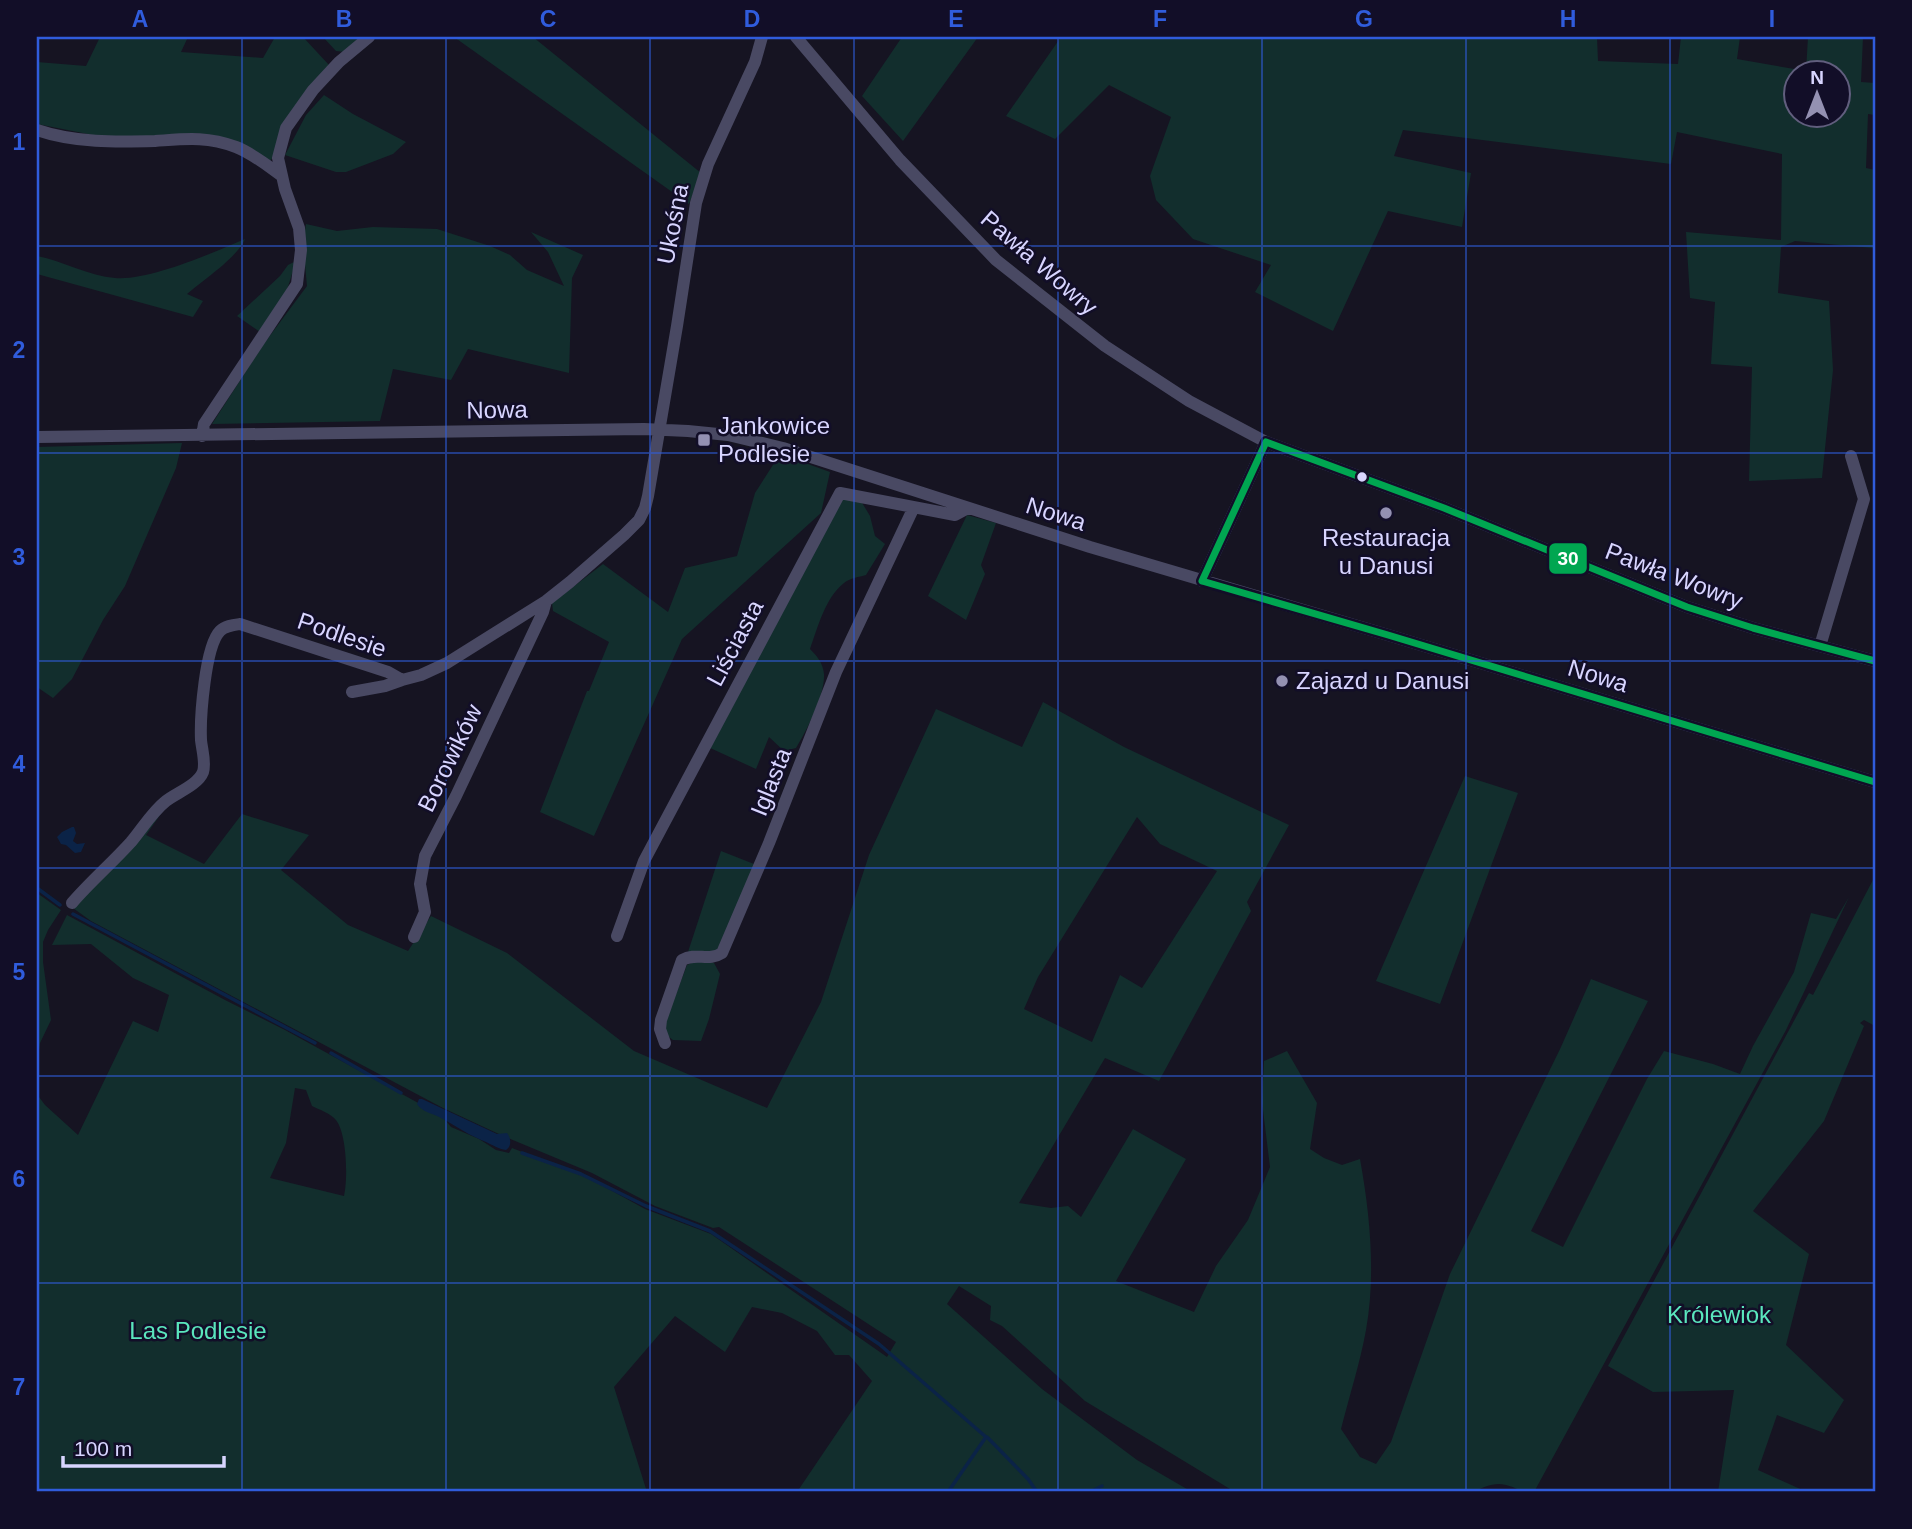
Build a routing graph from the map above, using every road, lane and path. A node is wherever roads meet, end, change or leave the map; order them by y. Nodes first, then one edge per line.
1 (369, 37) edge
2 (762, 37) edge
3 (796, 37) edge
4 (37, 130) edge
5 (282, 176) junction
6 (659, 429) junction
7 (202, 436) junction
8 (37, 437) edge
9 (1266, 442) junction
10 (1851, 456) dead end
11 (914, 507) junction
12 (968, 508) junction
13 (1202, 581) junction
14 (546, 601) junction
15 (1820, 646) junction
16 (1875, 661) edge
17 (402, 680) junction
18 (352, 692) dead end
19 (1875, 782) edge
20 (72, 903) dead end
21 (617, 936) dead end
22 (414, 937) dead end
23 (665, 1043) dead end

1 - 5 street
2 - 6 street, Ukośna
3 - 9 street, Pawła Wowry
4 - 5 street
5 - 7 street
6 - 7 street, Nowa
6 - 12 street, Nowa
6 - 14 street, Podlesie
7 - 8 street, Nowa
9 - 13 street
9 - 15 street, Pawła Wowry
10 - 15 street
11 - 12 street, Liściasta
11 - 21 street, Liściasta
11 - 23 street, Iglasta
12 - 13 street, Nowa
13 - 19 street, Nowa
14 - 17 street, Podlesie
14 - 22 street, Borowików
15 - 16 street, Pawła Wowry
17 - 18 street
17 - 20 street, Podlesie

